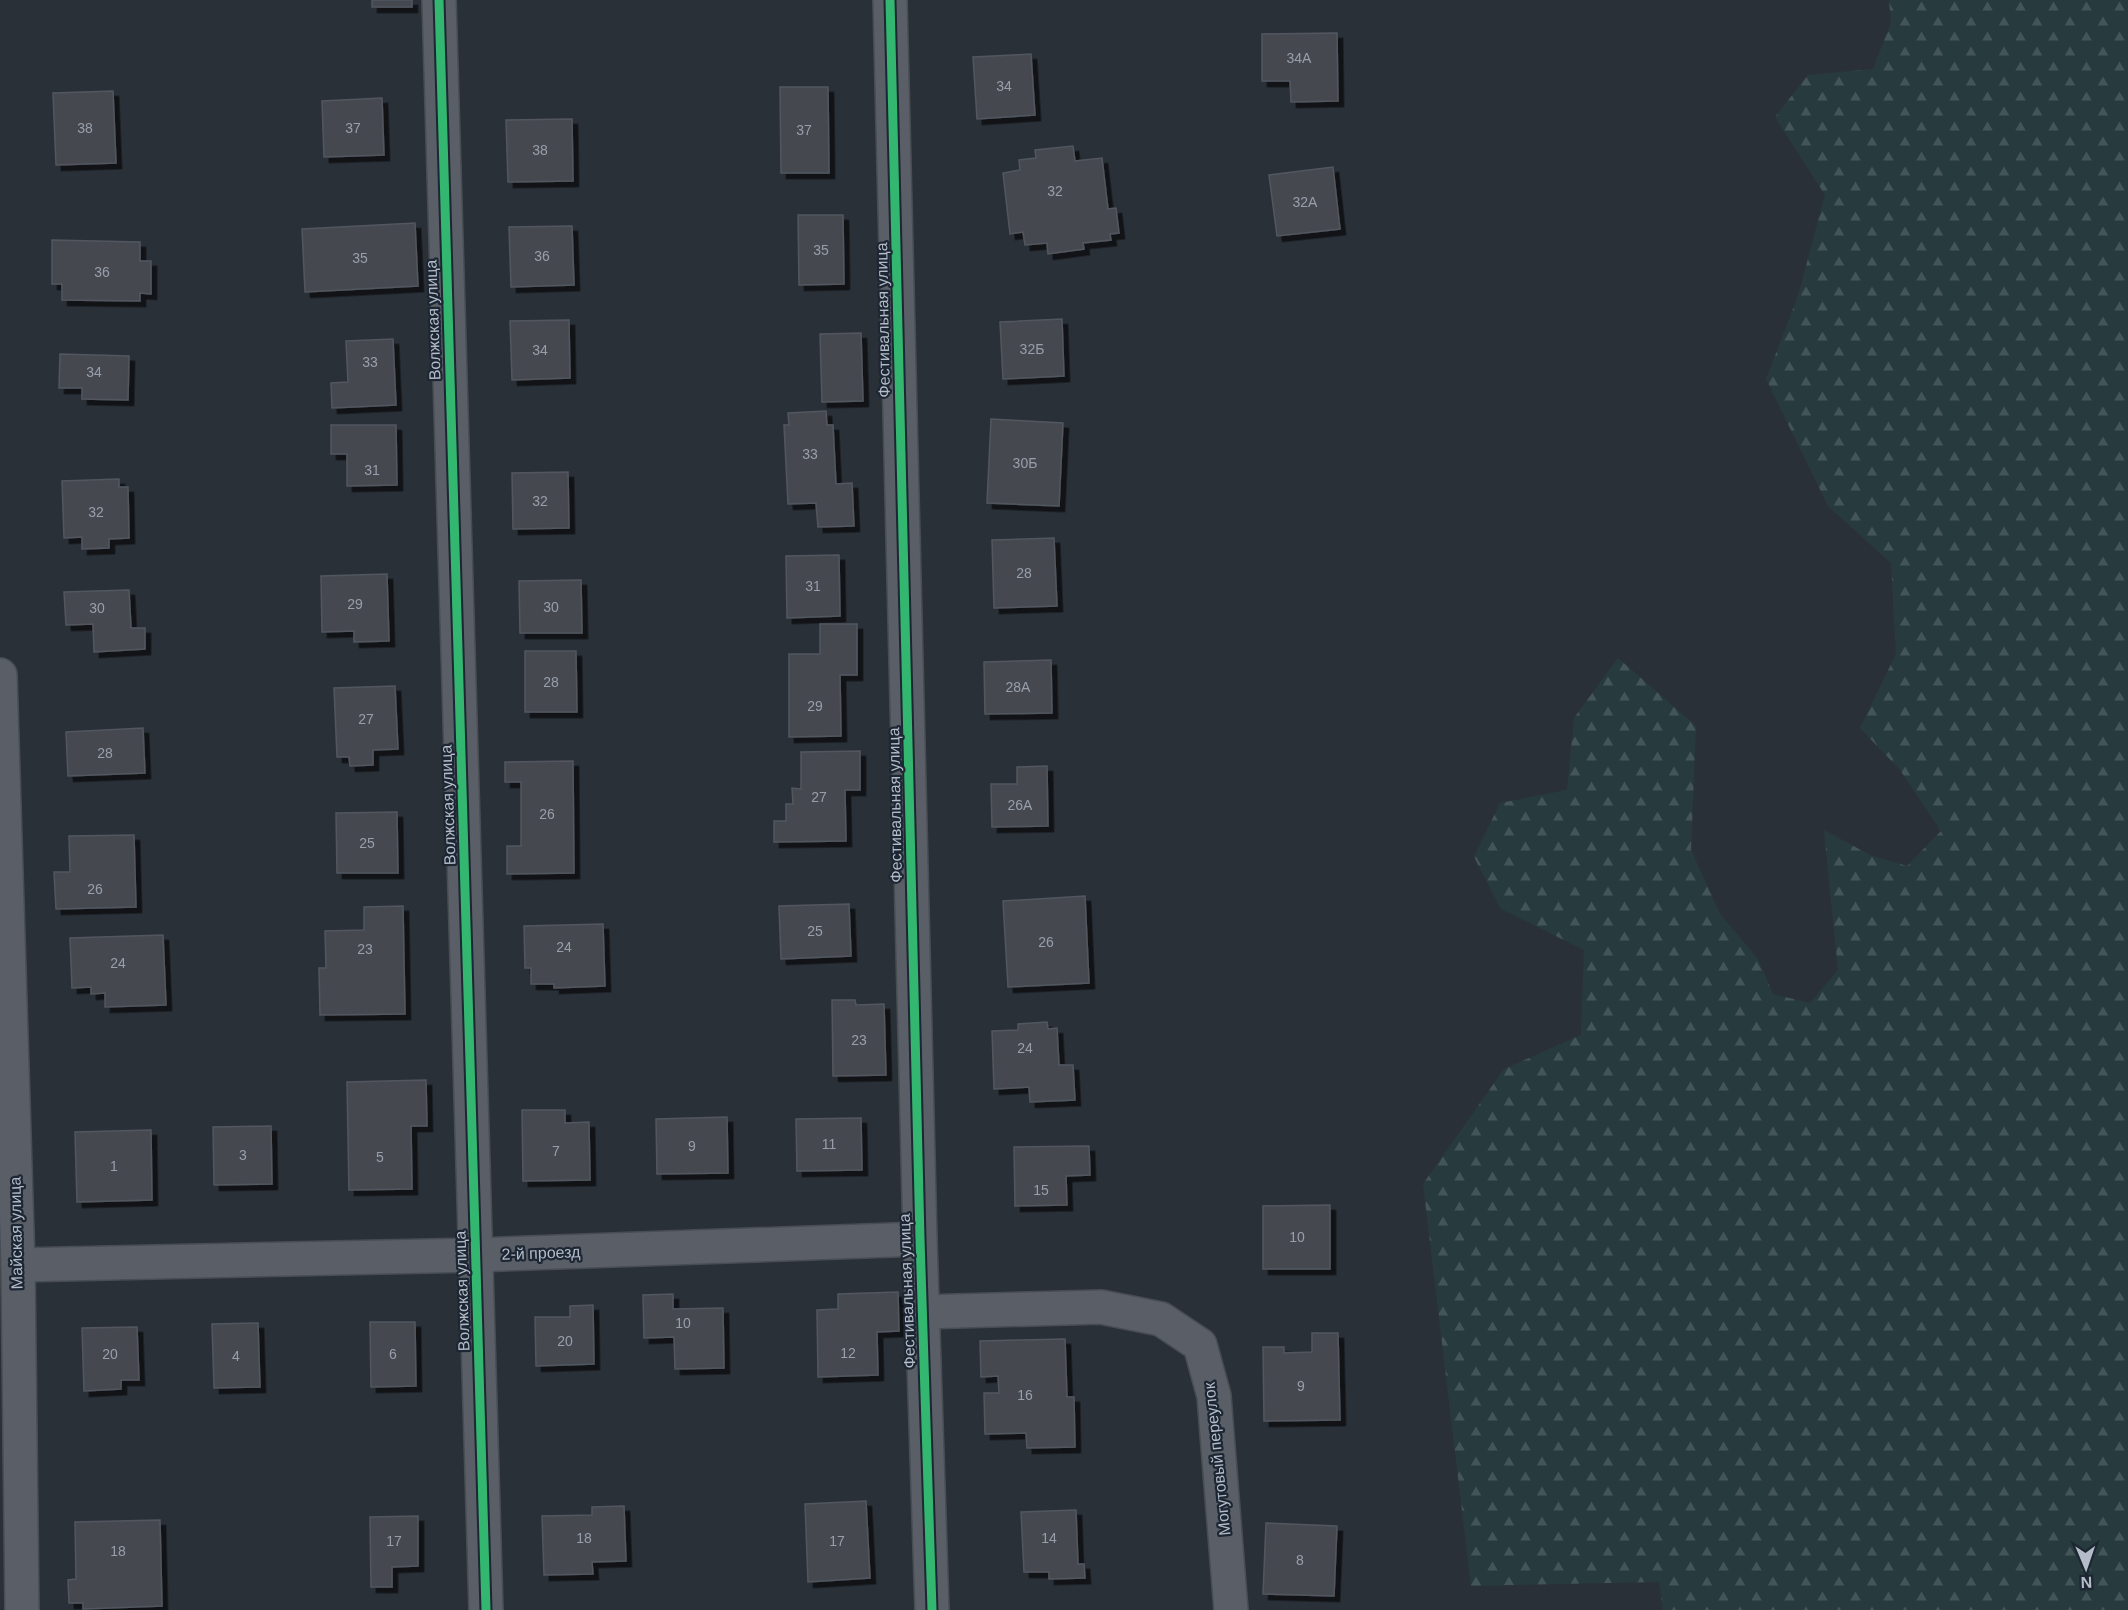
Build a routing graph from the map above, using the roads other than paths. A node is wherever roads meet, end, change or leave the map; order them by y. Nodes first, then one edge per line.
1 (439, 0) edge
2 (890, 0) edge
3 (0, 675) edge
4 (920, 1239) junction
5 (476, 1255) junction
6 (18, 1265) junction
7 (922, 1312) junction
8 (22, 1610) edge
9 (486, 1610) edge
10 (932, 1610) edge
11 (1231, 1610) edge

1 - 5 street, Волжская улица
2 - 4 street, Фестивальная улица
3 - 6 street, Майская улица
4 - 5 street, 2-й проезд
4 - 7 street, Фестивальная улица
5 - 6 street, 2-й проезд
5 - 9 street, Волжская улица
6 - 8 street, Майская улица
7 - 10 street, Фестивальная улица
7 - 11 street, Могутовый переулок

